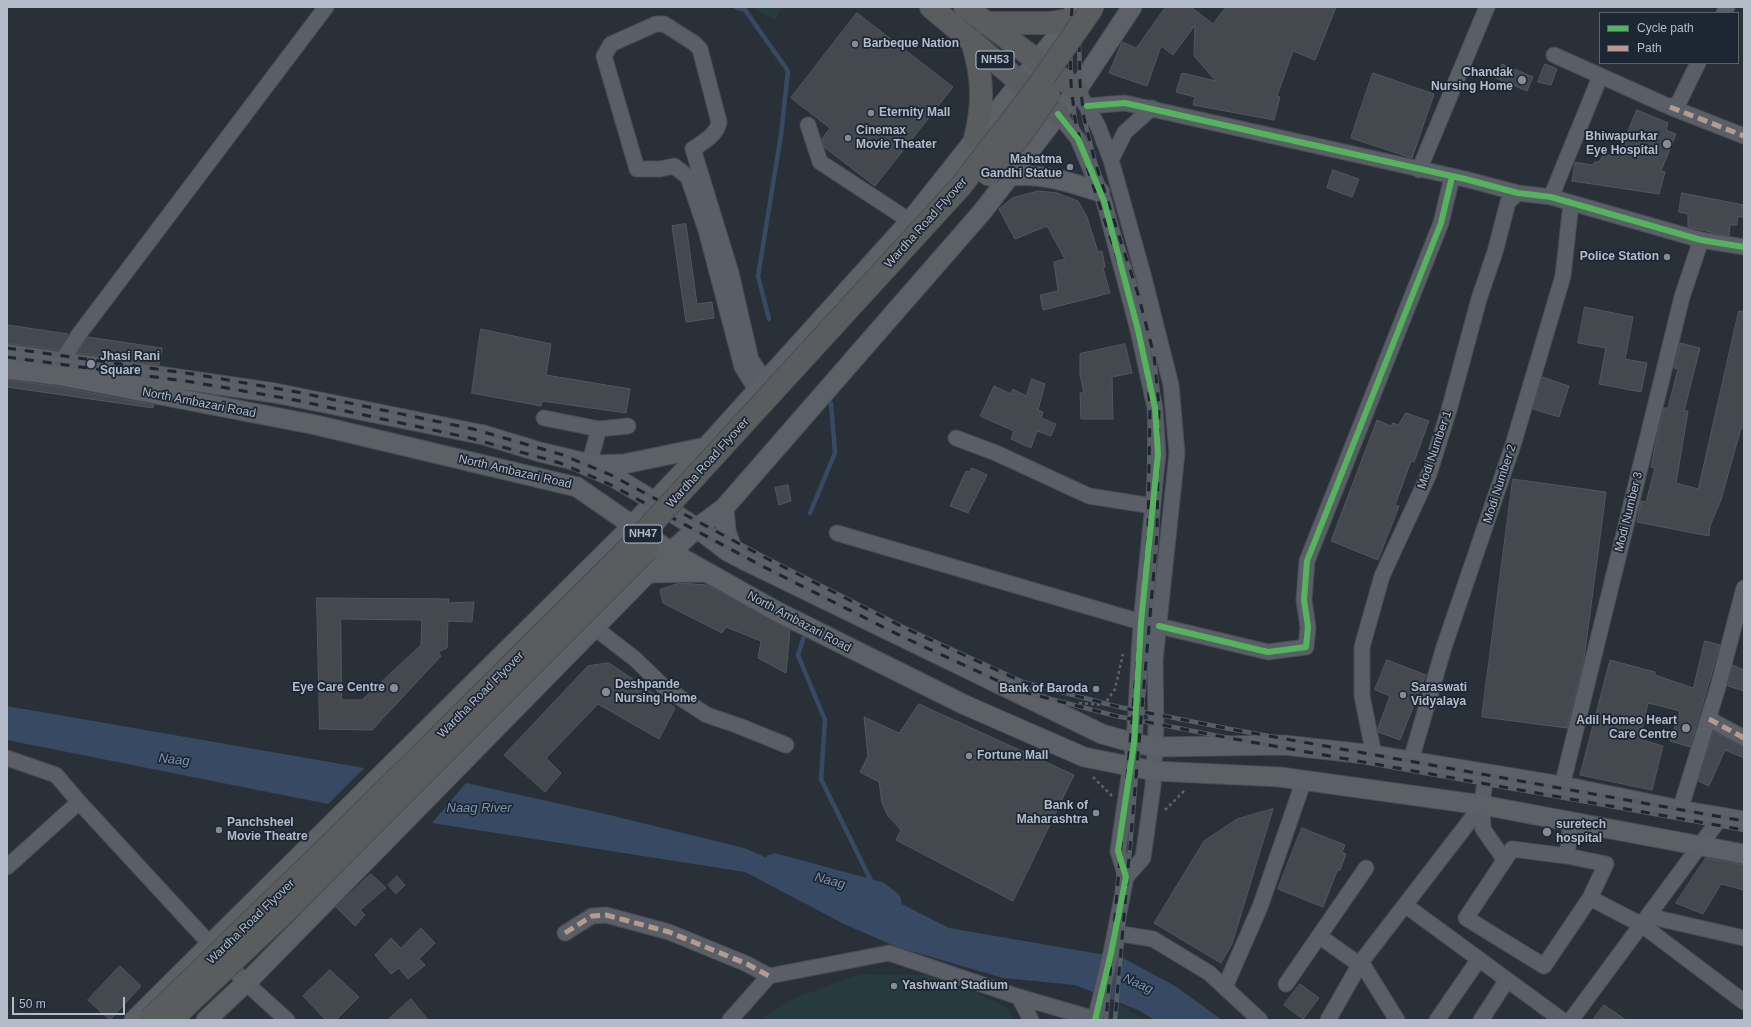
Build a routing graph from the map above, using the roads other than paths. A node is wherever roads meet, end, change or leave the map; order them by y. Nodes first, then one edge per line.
1 (326, 7) edge
2 (931, 7) edge
3 (965, 7) edge
4 (1093, 7) edge
5 (1108, 7) edge
6 (1132, 7) edge
7 (1487, 7) edge
8 (1073, 13) edge
9 (985, 23) junction
10 (972, 41) junction
11 (1554, 55) dead end
12 (1037, 62) junction
13 (1698, 64) edge
14 (1600, 77) junction
15 (1021, 81) junction
16 (1073, 102) junction
17 (1670, 107) junction
18 (1152, 108) junction
19 (808, 125) dead end
20 (1744, 136) edge
21 (975, 139) junction
22 (693, 149) junction
23 (1111, 160) junction
24 (674, 166) junction
25 (1419, 170) junction
26 (1010, 176) junction
27 (1452, 177) junction
28 (1100, 192) junction
29 (1518, 193) junction
30 (1551, 197) junction
31 (1571, 203) junction
32 (910, 221) junction
33 (1701, 240) junction
34 (1744, 246) edge
35 (7, 354) edge
36 (61, 362) junction
37 (7, 369) edge
38 (762, 386) junction
39 (275, 393) junction
40 (272, 418) junction
41 (544, 418) dead end
42 (628, 426) dead end
43 (599, 429) junction
44 (956, 438) dead end
45 (706, 447) junction
46 (591, 464) junction
47 (654, 501) junction
48 (1153, 506) junction
49 (724, 508) junction
50 (631, 526) junction
51 (697, 528) junction
52 (837, 533) dead end
53 (671, 552) junction
54 (734, 554) junction
55 (707, 572) junction
56 (648, 573) junction
57 (1744, 588) edge
58 (1140, 622) junction
59 (1158, 626) junction
60 (594, 628) junction
61 (1709, 719) junction
62 (1744, 738) edge
63 (1134, 743) junction
64 (786, 744) dead end
65 (1155, 747) junction
66 (1374, 755) junction
67 (7, 758) edge
68 (1410, 760) junction
69 (1131, 767) junction
70 (1154, 771) junction
71 (1486, 772) junction
72 (1304, 780) junction
73 (1562, 786) junction
74 (79, 802) junction
75 (1482, 805) junction
76 (1680, 810) junction
77 (1721, 817) junction
78 (1743, 818) edge
79 (1571, 822) junction
80 (1700, 846) junction
81 (1744, 854) edge
82 (1568, 856) junction
83 (1504, 859) junction
84 (7, 867) edge
85 (1366, 868) dead end
86 (1126, 877) junction
87 (1590, 898) junction
88 (1406, 905) junction
89 (1645, 920) junction
90 (565, 933) dead end
91 (1115, 933) junction
92 (1319, 936) junction
93 (1744, 938) edge
94 (210, 944) junction
95 (1479, 959) junction
96 (1361, 964) junction
97 (769, 976) junction
98 (1507, 980) junction
99 (246, 983) junction
100 (1286, 984) dead end
101 (1225, 987) junction
102 (1019, 997) junction
103 (1744, 1002) edge
104 (1096, 1016) edge
105 (134, 1020) edge
106 (149, 1020) edge
107 (171, 1020) edge
108 (206, 1020) edge
109 (287, 1020) edge
110 (730, 1020) edge
111 (1031, 1020) edge
112 (1260, 1020) edge
113 (1328, 1020) edge
114 (1396, 1020) edge
115 (1437, 1020) edge
116 (1481, 1020) edge
117 (1562, 1020) edge
118 (1571, 1020) edge

1 - 36 street
2 - 10 highway, NH53
3 - 9 highway, NH53
4 - 106 highway, Wardha Road Flyover / NH47, bridge
5 - 107 highway, Wardha Road Flyover / NH47, bridge
6 - 16 main road
7 - 25 street
8 - 9 highway
8 - 12 main road
9 - 12 highway, NH53
10 - 15 highway, NH53
10 - 21 highway
11 - 14 street
12 - 15 main road
12 - 16 highway, NH53
13 - 17 street
14 - 17 street
14 - 30 street
15 - 16 highway, NH53
15 - 21 main road
16 - 18 street
16 - 23 street
16 - 26 main road
16 - 28 street
17 - 20 street
18 - 23 street
18 - 25 street
19 - 32 street
21 - 32 main road
22 - 24 street
22 - 24 street
22 - 38 street
23 - 59 street
24 - 38 street
25 - 27 street
26 - 28 main road
26 - 49 main road
27 - 29 street
27 - 59 street
28 - 48 street
29 - 30 street
29 - 66 street, Modi Number 1
30 - 31 street
31 - 33 street
31 - 68 street, Modi Number 2
32 - 38 main road
33 - 34 street
33 - 73 street, Modi Number 3
35 - 36 main road, North Ambazari Road
36 - 39 main road, North Ambazari Road
37 - 40 main road, North Ambazari Road
38 - 45 main road
39 - 40 main road
39 - 46 main road, North Ambazari Road
40 - 50 main road, North Ambazari Road
41 - 43 street
42 - 43 street
43 - 46 street
44 - 48 street
45 - 46 main road
45 - 47 main road
46 - 47 main road, North Ambazari Road
47 - 50 main road
47 - 51 main road, North Ambazari Road
48 - 58 street
49 - 51 main road
49 - 54 main road
50 - 53 main road, North Ambazari Road
50 - 94 main road
51 - 53 main road
51 - 54 main road, North Ambazari Road
52 - 58 street
53 - 55 main road, North Ambazari Road
53 - 56 main road
54 - 63 main road, North Ambazari Road
55 - 56 main road
55 - 69 main road, North Ambazari Road
56 - 60 main road
57 - 61 street
58 - 63 street
59 - 65 street
60 - 64 street
60 - 99 main road
61 - 62 street
61 - 76 street
63 - 65 main road, North Ambazari Road
63 - 69 street
65 - 66 main road, North Ambazari Road
65 - 70 street
66 - 68 main road, North Ambazari Road
67 - 74 street
68 - 71 main road, North Ambazari Road
69 - 70 main road, North Ambazari Road
69 - 86 street
70 - 72 main road, North Ambazari Road
70 - 86 street
71 - 73 main road, North Ambazari Road
71 - 75 street
72 - 75 main road, North Ambazari Road
72 - 101 street
73 - 76 main road, North Ambazari Road
74 - 84 street
74 - 94 street
75 - 79 main road, North Ambazari Road
75 - 83 street
75 - 88 street
76 - 77 main road, North Ambazari Road
77 - 78 main road, North Ambazari Road
77 - 80 street
79 - 80 main road, North Ambazari Road
79 - 82 street
80 - 81 main road, North Ambazari Road
80 - 89 street
82 - 83 street
82 - 87 street
83 - 87 street
85 - 92 street
86 - 91 street
87 - 89 street
88 - 95 street
88 - 96 street
89 - 93 street
89 - 103 street
89 - 118 street
90 - 97 street
91 - 101 street
91 - 104 street
92 - 96 street
92 - 100 street
94 - 99 street
94 - 105 main road
95 - 98 street
95 - 115 street
96 - 113 street
96 - 114 street
97 - 102 street
97 - 110 street
98 - 116 street
98 - 117 street
99 - 108 main road
99 - 109 street
101 - 112 street
102 - 104 street
102 - 111 street

